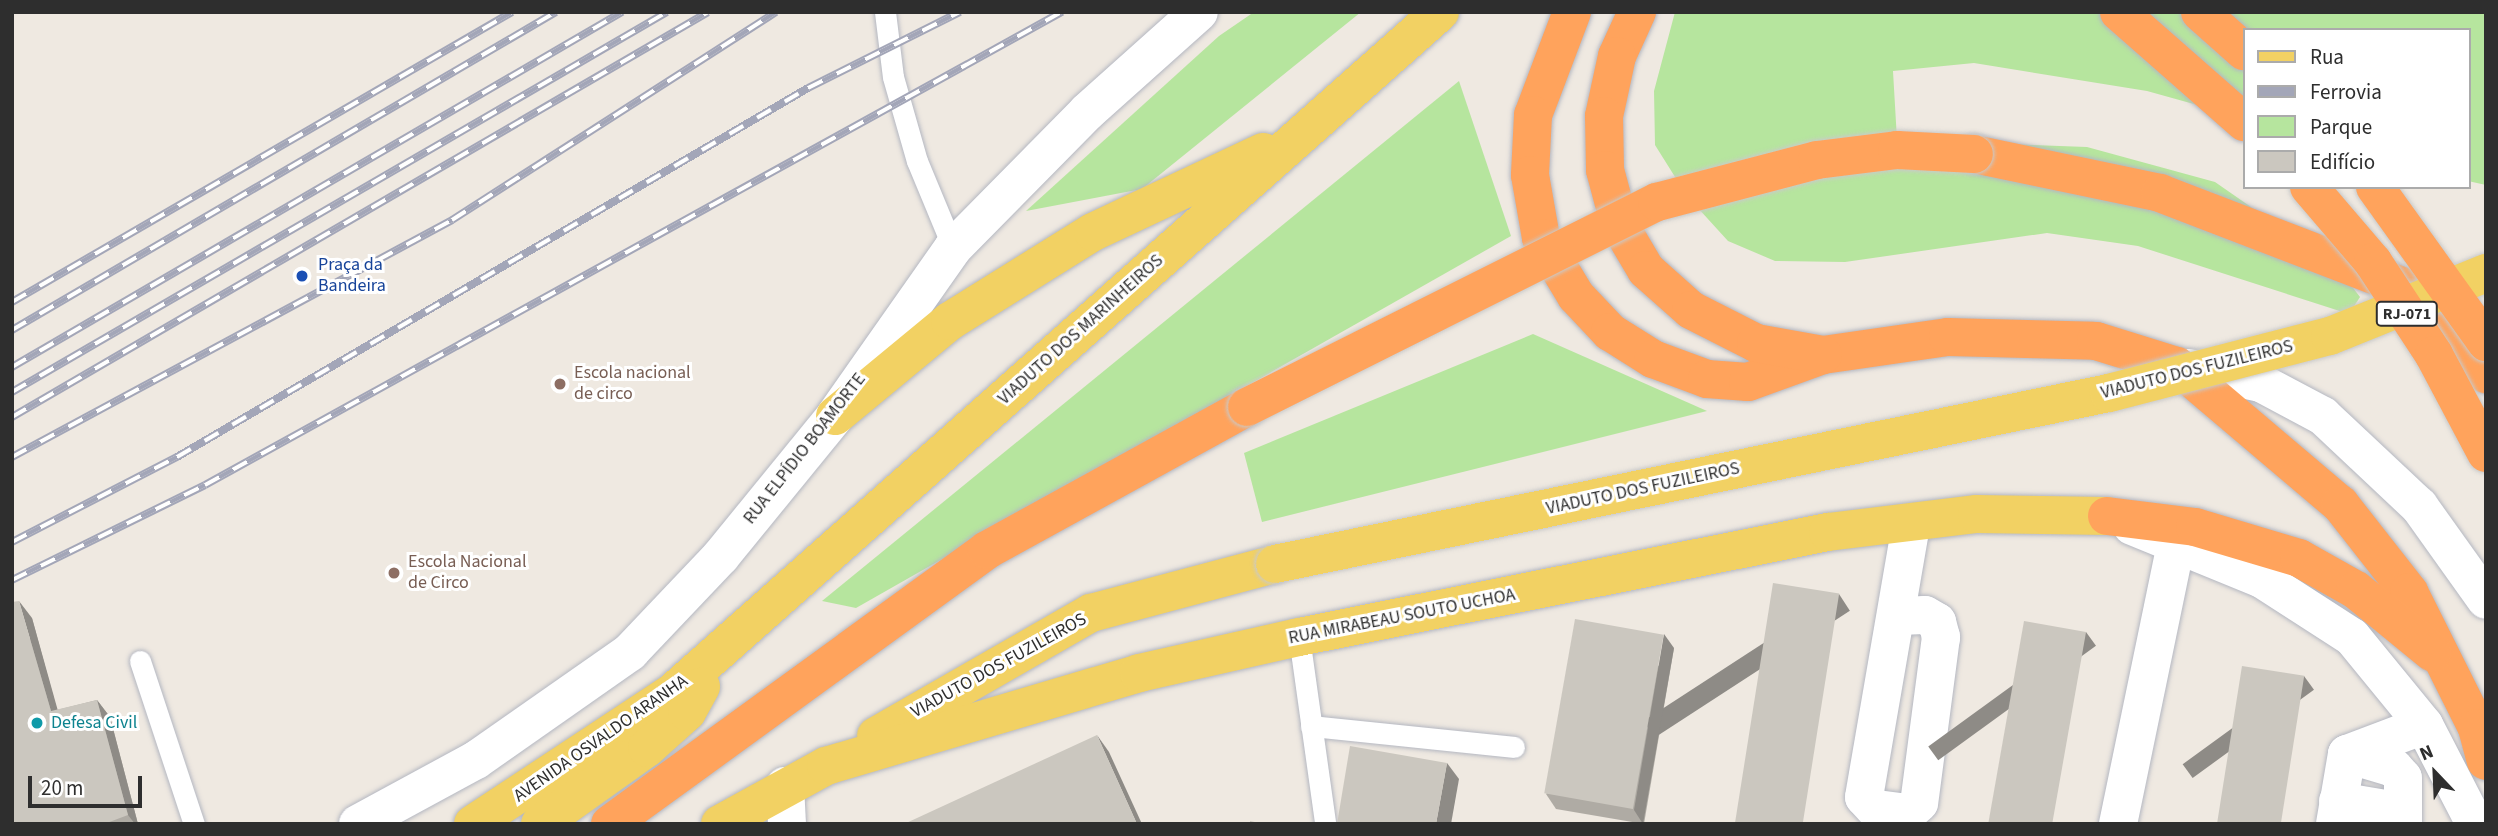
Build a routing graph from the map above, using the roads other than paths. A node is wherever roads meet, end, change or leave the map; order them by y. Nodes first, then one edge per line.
1 (885, 12) edge
2 (1199, 12) edge
3 (1440, 12) edge
4 (1572, 12) edge
5 (1637, 12) edge
6 (2119, 12) edge
7 (2200, 12) edge
8 (2242, 49) edge
9 (2242, 120) edge
10 (1300, 135) junction
11 (2311, 189) edge
12 (2376, 189) edge
13 (953, 248) junction
14 (2486, 273) edge
15 (2438, 300) junction
16 (2486, 321) edge
17 (2486, 342) edge
18 (1823, 355) junction
19 (2177, 366) junction
20 (2486, 374) edge
21 (835, 416) junction
22 (2486, 453) edge
23 (2108, 516) junction
24 (1911, 524) junction
25 (2176, 543) junction
26 (2486, 600) edge
27 (1897, 615) dead end
28 (1298, 637) junction
29 (724, 649) junction
30 (140, 662) dead end
31 (2448, 667) junction
32 (2424, 725) junction
33 (1311, 726) junction
34 (1514, 747) dead end
35 (2347, 754) junction
36 (2486, 761) edge
37 (826, 766) junction
38 (785, 786) junction
39 (2337, 812) edge
40 (2403, 818) edge
41 (1325, 823) edge
42 (194, 824) edge
43 (358, 824) edge
44 (473, 824) edge
45 (540, 824) edge
46 (610, 824) edge
47 (720, 824) edge
48 (787, 824) edge
49 (2118, 824) edge
50 (2475, 824) edge

1 - 13 lane
2 - 13 main road, RUA ELPÍDIO BOAMORTE
3 - 10 main road, VIADUTO DOS MARINHEIROS
4 - 18 highway
5 - 18 highway
6 - 9 highway
7 - 8 highway
10 - 21 main road
10 - 29 main road, VIADUTO DOS MARINHEIROS
11 - 22 highway, RJ-071, bridge
12 - 17 highway, RJ-071, bridge
13 - 21 main road, RUA ELPÍDIO BOAMORTE
14 - 37 main road, VIADUTO DOS FUZILEIROS, bridge
15 - 16 highway
15 - 20 highway
15 - 46 highway, bridge
18 - 19 highway
19 - 26 main road
19 - 31 highway
21 - 43 main road, RUA ELPÍDIO BOAMORTE
23 - 24 main road, RUA MIRABEAU SOUTO UCHOA
23 - 25 main road
23 - 31 highway
24 - 27 main road
24 - 28 main road, RUA MIRABEAU SOUTO UCHOA
25 - 32 main road
25 - 49 main road
28 - 33 lane
28 - 37 main road, RUA MIRABEAU SOUTO UCHOA
29 - 44 main road, AVENIDA OSVALDO ARANHA
29 - 45 main road
30 - 42 lane
31 - 36 highway
32 - 35 main road
32 - 50 main road
33 - 34 lane
33 - 41 lane
35 - 39 main road
35 - 40 main road
37 - 38 main road, RUA MIRABEAU SOUTO UCHOA
38 - 47 main road, RUA MIRABEAU SOUTO UCHOA
38 - 48 main road
39 - 40 main road

